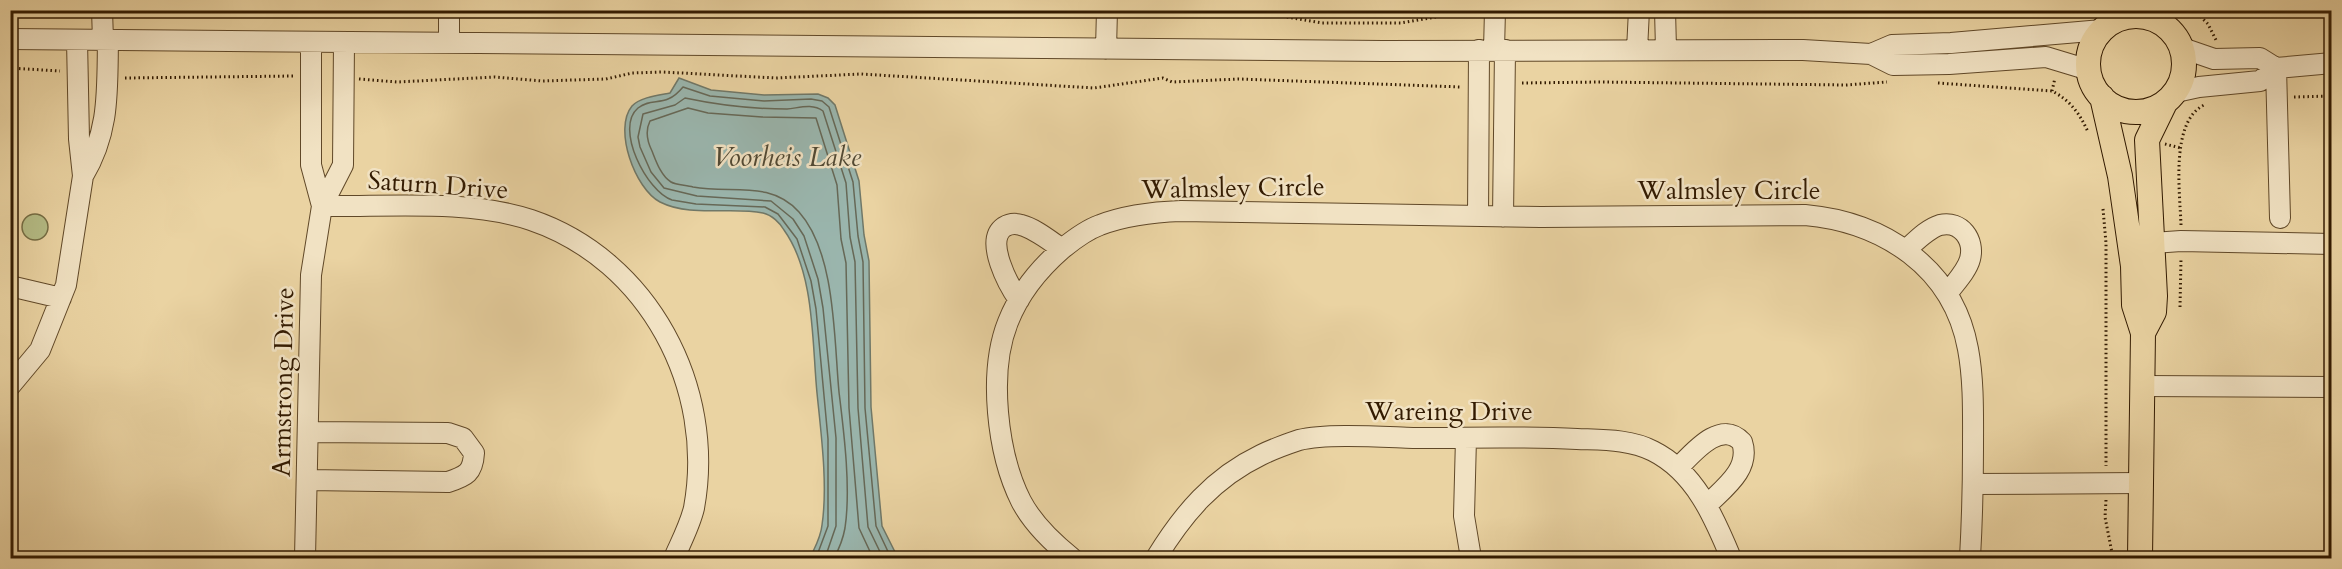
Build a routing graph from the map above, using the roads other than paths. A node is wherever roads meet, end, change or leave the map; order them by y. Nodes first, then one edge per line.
1 (102, 10) edge
2 (449, 10) edge
3 (1107, 10) edge
4 (1495, 10) edge
5 (1639, 11) edge
6 (1665, 11) edge
7 (2114, 20) edge
8 (2173, 29) edge
9 (10, 39) edge
10 (77, 40) junction
11 (105, 40) junction
12 (311, 42) junction
13 (344, 42) junction
14 (449, 43) junction
15 (1106, 49) junction
16 (1666, 49) junction
17 (1492, 50) junction
18 (1637, 50) junction
19 (1871, 54) junction
20 (2331, 63) edge
21 (2276, 68) junction
22 (2089, 70) junction
23 (2102, 97) junction
24 (2171, 97) junction
25 (82, 176) junction
26 (322, 206) junction
27 (1478, 216) junction
28 (1503, 216) junction
29 (2280, 219) dead end
30 (2152, 243) junction
31 (2331, 244) edge
32 (1062, 249) junction
33 (1906, 250) junction
34 (10, 286) edge
35 (1947, 294) junction
36 (61, 298) junction
37 (1019, 300) junction
38 (2143, 333) junction
39 (10, 386) edge
40 (2142, 386) junction
41 (2331, 387) edge
42 (309, 432) junction
43 (1466, 438) junction
44 (1678, 468) junction
45 (309, 480) junction
46 (2141, 483) junction
47 (1973, 484) junction
48 (1707, 505) junction
49 (305, 558) edge
50 (674, 558) edge
51 (1072, 558) edge
52 (1156, 558) edge
53 (1471, 558) edge
54 (1731, 558) edge
55 (1970, 558) edge
56 (2140, 558) edge

1 - 11 street
2 - 14 street
3 - 15 street
4 - 17 street
5 - 18 street
6 - 16 street
7 - 8 main road
7 - 19 street
7 - 22 main road
8 - 21 street
8 - 24 main road
9 - 10 street
10 - 11 street
10 - 25 street
11 - 12 street
11 - 25 street
12 - 13 street
12 - 26 street, Armstrong Drive
13 - 14 street
13 - 26 street, Armstrong Drive
14 - 15 street
15 - 17 street
16 - 18 street
16 - 19 street
17 - 18 street
17 - 27 street
17 - 28 street
19 - 22 street
20 - 21 street
21 - 24 street
21 - 29 street
22 - 23 main road
23 - 24 main road
23 - 38 main road
24 - 30 main road
25 - 36 street
26 - 42 street, Armstrong Drive
26 - 50 street, Saturn Drive
27 - 28 street, Walmsley Circle
27 - 32 street, Walmsley Circle
28 - 33 street, Walmsley Circle
30 - 31 street
30 - 38 main road
32 - 37 street, Walmsley Circle
32 - 37 street
33 - 35 street, Walmsley Circle
33 - 35 street
34 - 36 street
35 - 47 street, Walmsley Circle
36 - 39 street
37 - 51 street, Walmsley Circle
38 - 40 main road
40 - 41 street
40 - 46 main road
42 - 45 street, Armstrong Drive
42 - 45 street
43 - 44 street, Wareing Drive
43 - 52 street, Wareing Drive
43 - 53 street
44 - 48 street, Wareing Drive
44 - 48 street
45 - 49 street, Armstrong Drive
46 - 47 street
46 - 56 main road
47 - 55 street, Walmsley Circle
48 - 54 street, Wareing Drive

